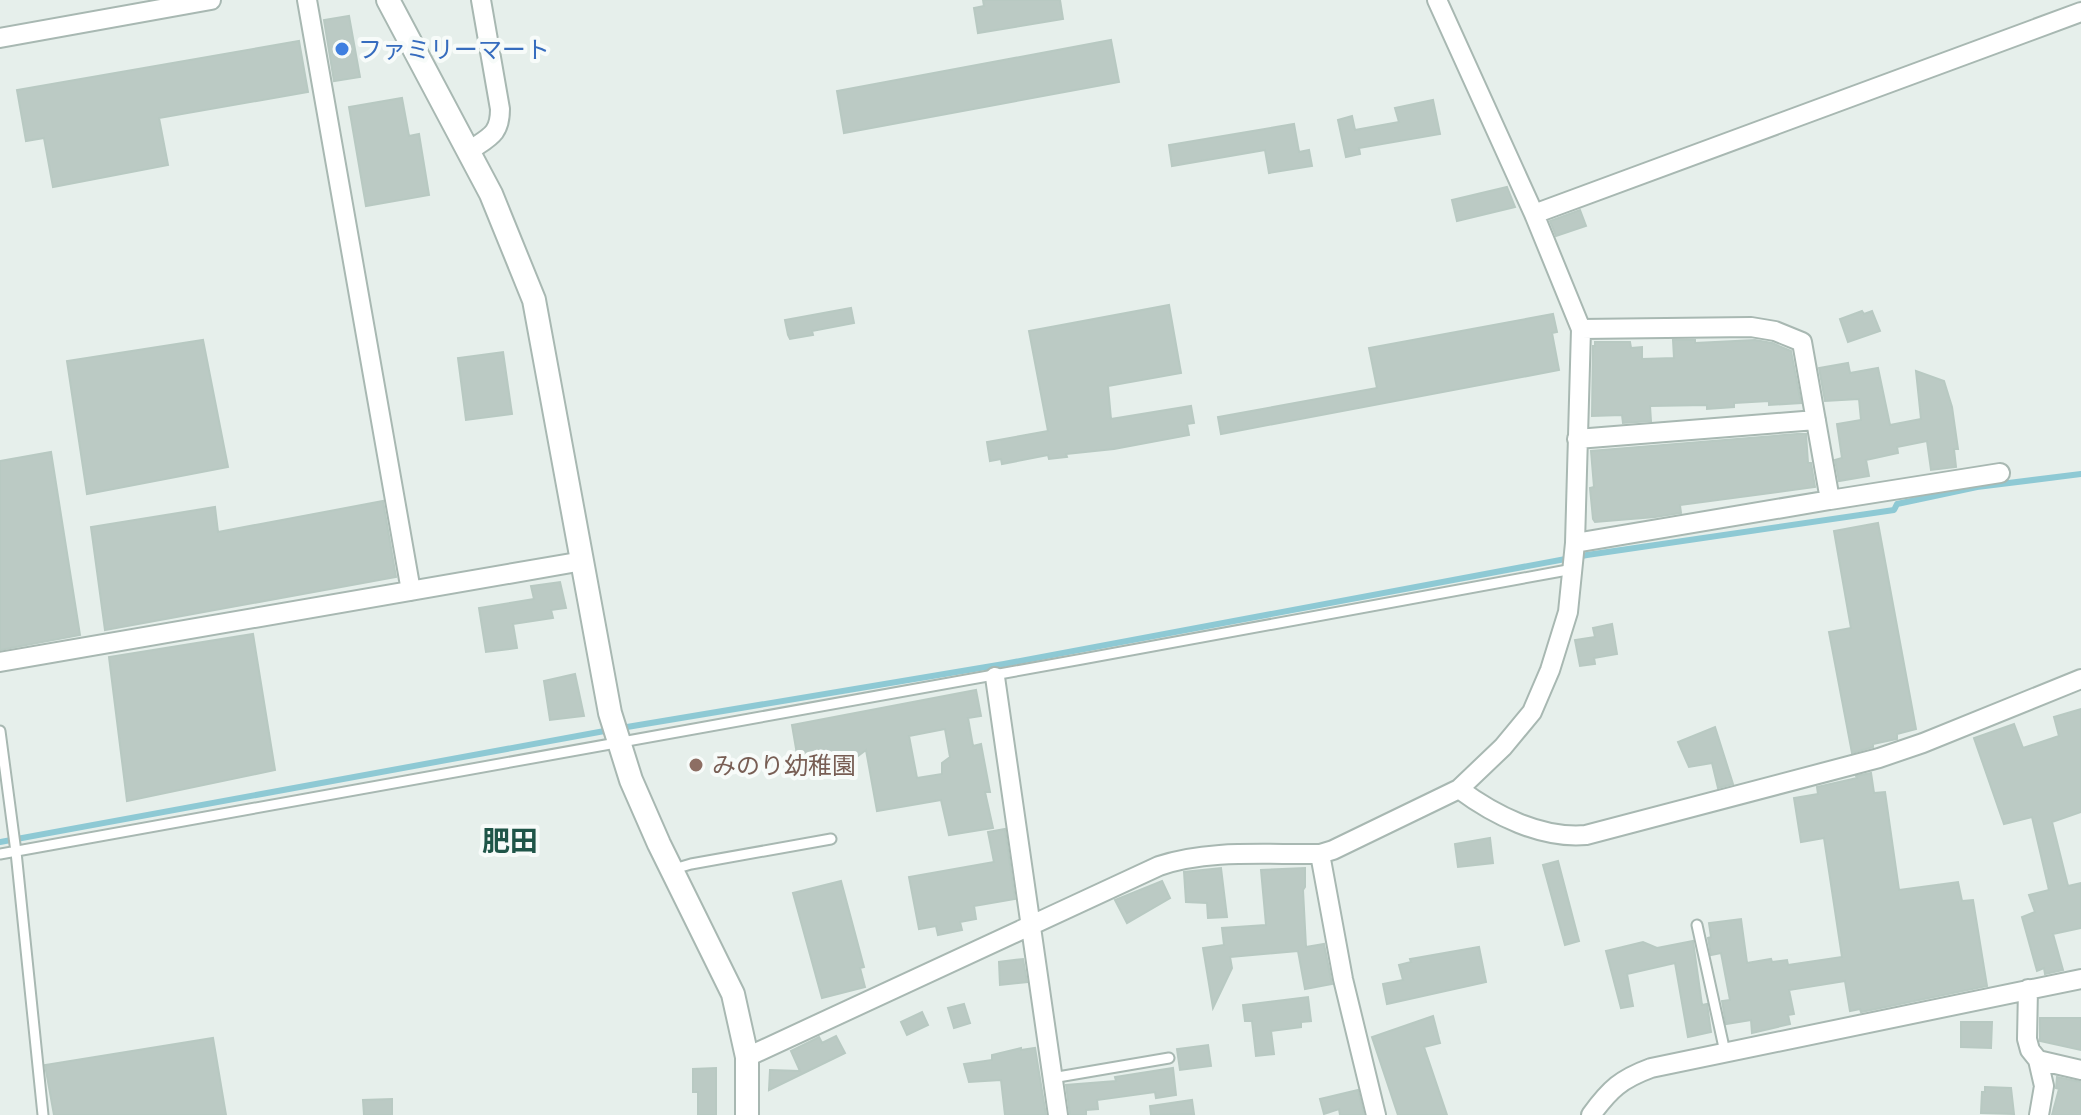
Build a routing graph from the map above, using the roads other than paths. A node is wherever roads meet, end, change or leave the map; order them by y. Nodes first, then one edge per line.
1 (211, 0) edge
2 (307, 0) edge
3 (388, 0) edge
4 (481, 0) edge
5 (1437, 0) edge
6 (2081, 12) edge
7 (0, 38) edge
8 (469, 151) junction
9 (1534, 214) junction
10 (1581, 329) junction
11 (1816, 420) junction
12 (1577, 439) junction
13 (2000, 473) dead end
14 (1830, 500) junction
15 (1575, 543) junction
16 (583, 561) junction
17 (1573, 569) junction
18 (411, 591) junction
19 (0, 662) edge
20 (995, 677) junction
21 (2081, 679) edge
22 (0, 731) edge
23 (616, 732) junction
24 (1459, 789) junction
25 (831, 839) dead end
26 (16, 848) junction
27 (0, 854) edge
28 (1320, 854) junction
29 (672, 870) junction
30 (1029, 924) junction
31 (1697, 925) dead end
32 (2081, 979) edge
33 (2028, 989) junction
34 (1725, 1052) junction
35 (747, 1057) junction
36 (1169, 1058) dead end
37 (2038, 1060) junction
38 (2081, 1070) edge
39 (1052, 1078) junction
40 (43, 1115) edge
41 (747, 1115) edge
42 (1058, 1115) edge
43 (1376, 1115) edge
44 (1591, 1115) edge
45 (2039, 1115) edge

1 - 7 street
2 - 18 street
3 - 8 street
4 - 8 street
5 - 9 street
6 - 9 street
8 - 16 street
9 - 10 street
10 - 11 street
10 - 12 street
11 - 12 street
11 - 14 street
12 - 15 street
13 - 14 street
14 - 15 street
15 - 17 street
16 - 18 street
16 - 23 street
17 - 20 lane
17 - 24 street
18 - 19 street
20 - 23 lane
20 - 30 street
21 - 24 street
22 - 26 lane
23 - 26 lane
23 - 29 street
24 - 28 street
25 - 29 lane
26 - 27 lane
26 - 40 lane
28 - 30 street
28 - 43 street
29 - 35 street
30 - 35 street
30 - 39 street
31 - 34 lane
32 - 33 street
33 - 34 street
33 - 37 street
34 - 44 street
35 - 41 street
36 - 39 lane
37 - 38 street
37 - 45 street
39 - 42 street

